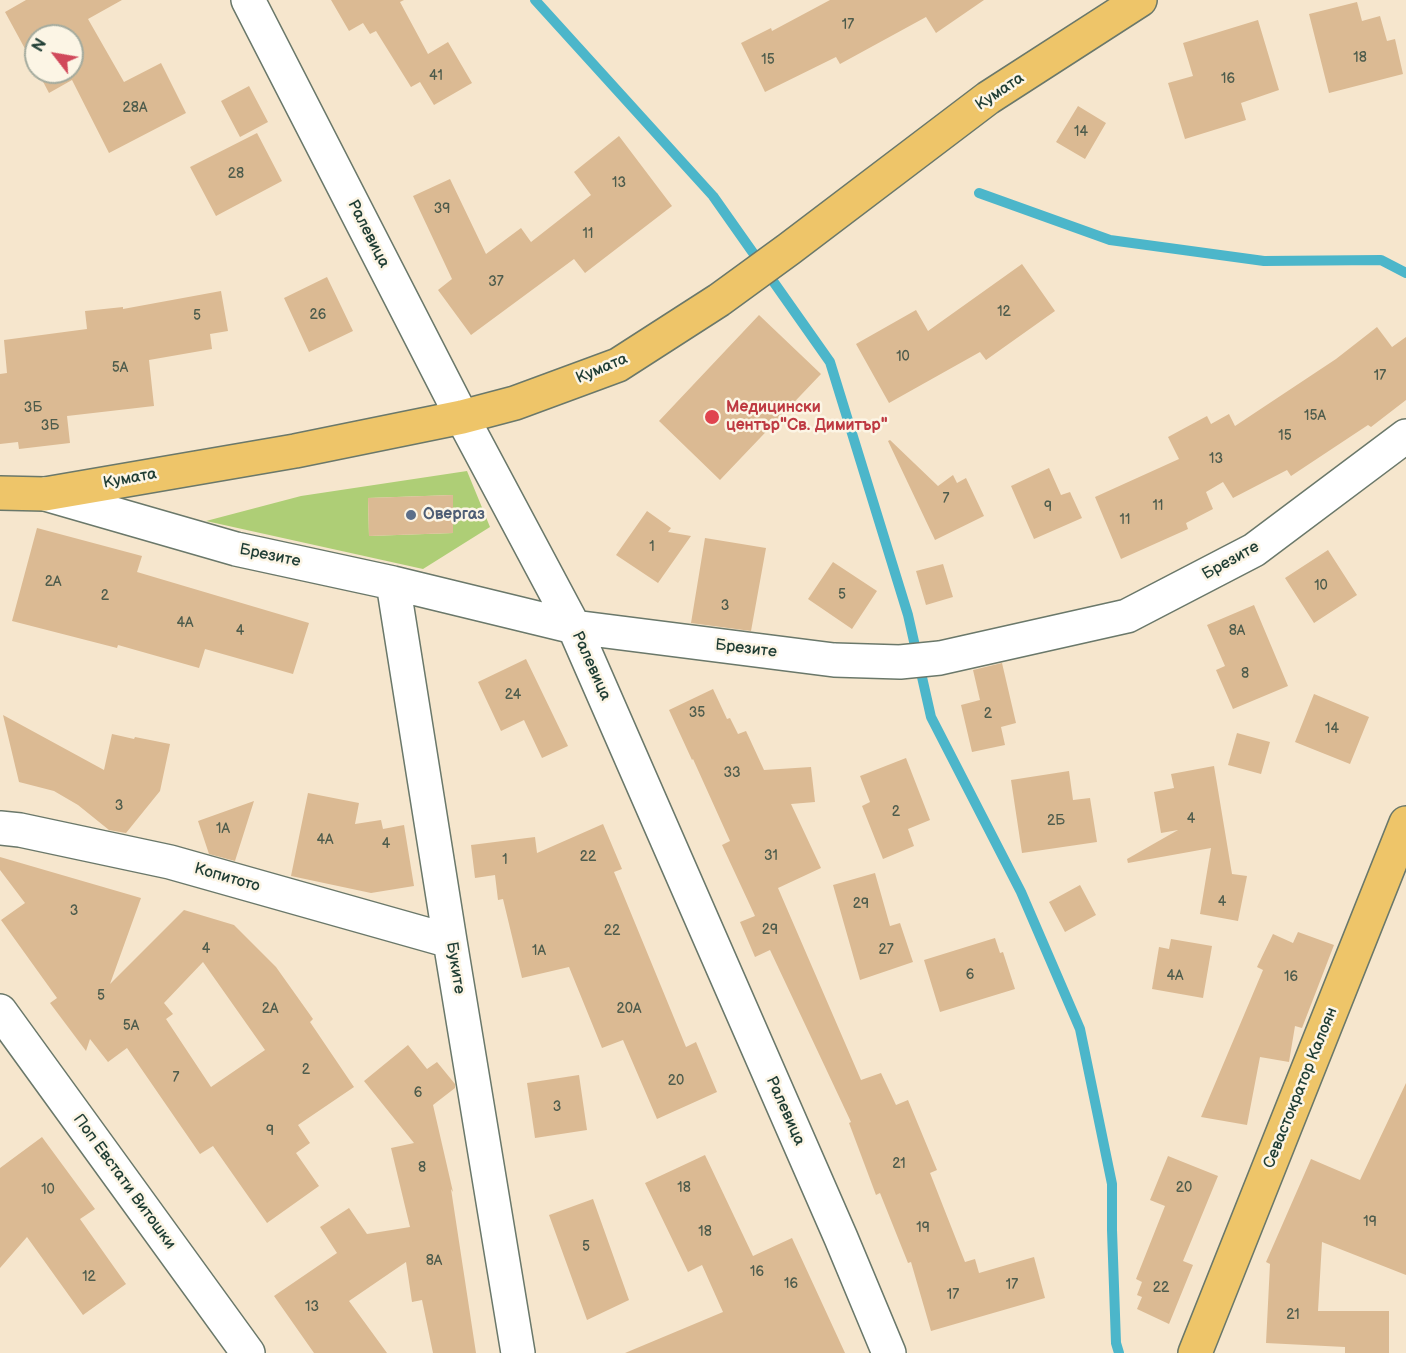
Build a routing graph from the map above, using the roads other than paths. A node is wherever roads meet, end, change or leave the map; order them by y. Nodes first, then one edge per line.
1 (248, 0) edge
2 (1140, 0) edge
3 (462, 417) junction
4 (1406, 436) edge
5 (0, 493) edge
6 (45, 494) junction
7 (393, 583) junction
8 (574, 627) junction
9 (1406, 823) edge
10 (0, 828) edge
11 (450, 941) junction
12 (0, 1011) edge
13 (248, 1353) edge
14 (519, 1353) edge
15 (889, 1353) edge
16 (1195, 1353) edge

1 - 3 street, Ралевица
2 - 3 main road, Кумата
3 - 6 main road, Кумата
3 - 8 street, Ралевица
4 - 8 street, Брезите
5 - 6 main road, Кумата
6 - 7 street, Брезите
7 - 8 street, Брезите
7 - 11 street, Буките
8 - 15 street, Ралевица
9 - 16 main road, Севастократор Калоян
10 - 11 street, Копитото
11 - 14 street, Буките
12 - 13 street, Поп Евстати Витошки

